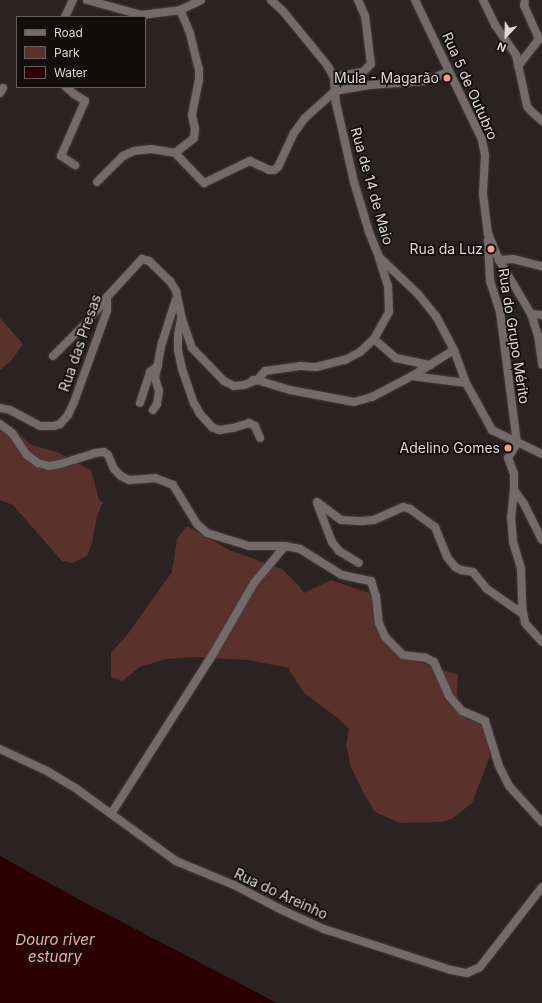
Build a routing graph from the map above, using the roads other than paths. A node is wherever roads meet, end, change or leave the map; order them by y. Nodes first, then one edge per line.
1 (73, 0) edge
2 (87, 0) edge
3 (201, 0) edge
4 (271, 0) edge
5 (358, 0) edge
6 (415, 0) edge
7 (483, 0) edge
8 (525, 0) edge
9 (180, 10) junction
10 (65, 16) edge
11 (518, 66) junction
12 (448, 72) junction
13 (334, 77) junction
14 (67, 88) edge
15 (335, 91) junction
16 (542, 121) edge
17 (175, 153) junction
18 (75, 165) dead end
19 (97, 182) dead end
20 (488, 233) junction
21 (379, 257) junction
22 (499, 260) junction
23 (542, 266) edge
24 (177, 296) junction
25 (107, 297) junction
26 (531, 314) junction
27 (542, 315) edge
28 (182, 319) junction
29 (374, 339) junction
30 (454, 350) junction
31 (54, 356) dead end
32 (430, 365) junction
33 (542, 365) edge
34 (158, 366) junction
35 (412, 376) junction
36 (257, 380) junction
37 (242, 381) dead end
38 (466, 384) junction
39 (140, 403) dead end
40 (0, 408) edge
41 (153, 410) dead end
42 (0, 424) edge
43 (260, 438) dead end
44 (517, 443) junction
45 (542, 454) edge
46 (514, 490) junction
47 (542, 540) edge
48 (285, 546) junction
49 (359, 563) dead end
50 (523, 614) junction
51 (542, 642) edge
52 (0, 749) edge
53 (111, 814) junction
54 (542, 822) edge
55 (542, 887) edge

1 - 10 street
2 - 9 street
3 - 9 street
4 - 13 street
5 - 13 street
6 - 12 street, Rua 5 de Outubro
7 - 11 street
8 - 11 street
9 - 17 street
11 - 16 street
12 - 15 street
12 - 20 street, Rua 5 de Outubro
13 - 15 street, Rua de 14 de Maio
14 - 18 street
15 - 17 street
15 - 21 street, Rua de 14 de Maio
17 - 19 street
20 - 22 street, Rua 5 de Outubro
20 - 44 street, Rua do Grupo Mérito
21 - 29 street, Rua das Presas
21 - 30 street, Rua de 14 de Maio
22 - 23 street
22 - 26 street, Rua 5 de Outubro
24 - 25 street, Rua das Presas
24 - 28 street, Rua das Presas
24 - 34 street
25 - 31 street
25 - 40 street, Rua das Presas
26 - 27 street
26 - 33 street, Rua 5 de Outubro
28 - 36 street, Rua das Presas
28 - 43 street
29 - 32 street
29 - 36 street, Rua das Presas
30 - 32 street
30 - 38 street, Rua de 14 de Maio
32 - 35 street
34 - 39 street
34 - 41 street
35 - 36 street
35 - 38 street
36 - 37 street
38 - 44 street, Rua de 14 de Maio
42 - 48 street
44 - 45 street, Rua de 14 de Maio
44 - 46 street
46 - 47 street
46 - 50 street
48 - 53 street
48 - 54 street
49 - 50 street
50 - 51 street
52 - 53 street, Rua do Areinho
53 - 55 street, Rua do Areinho

